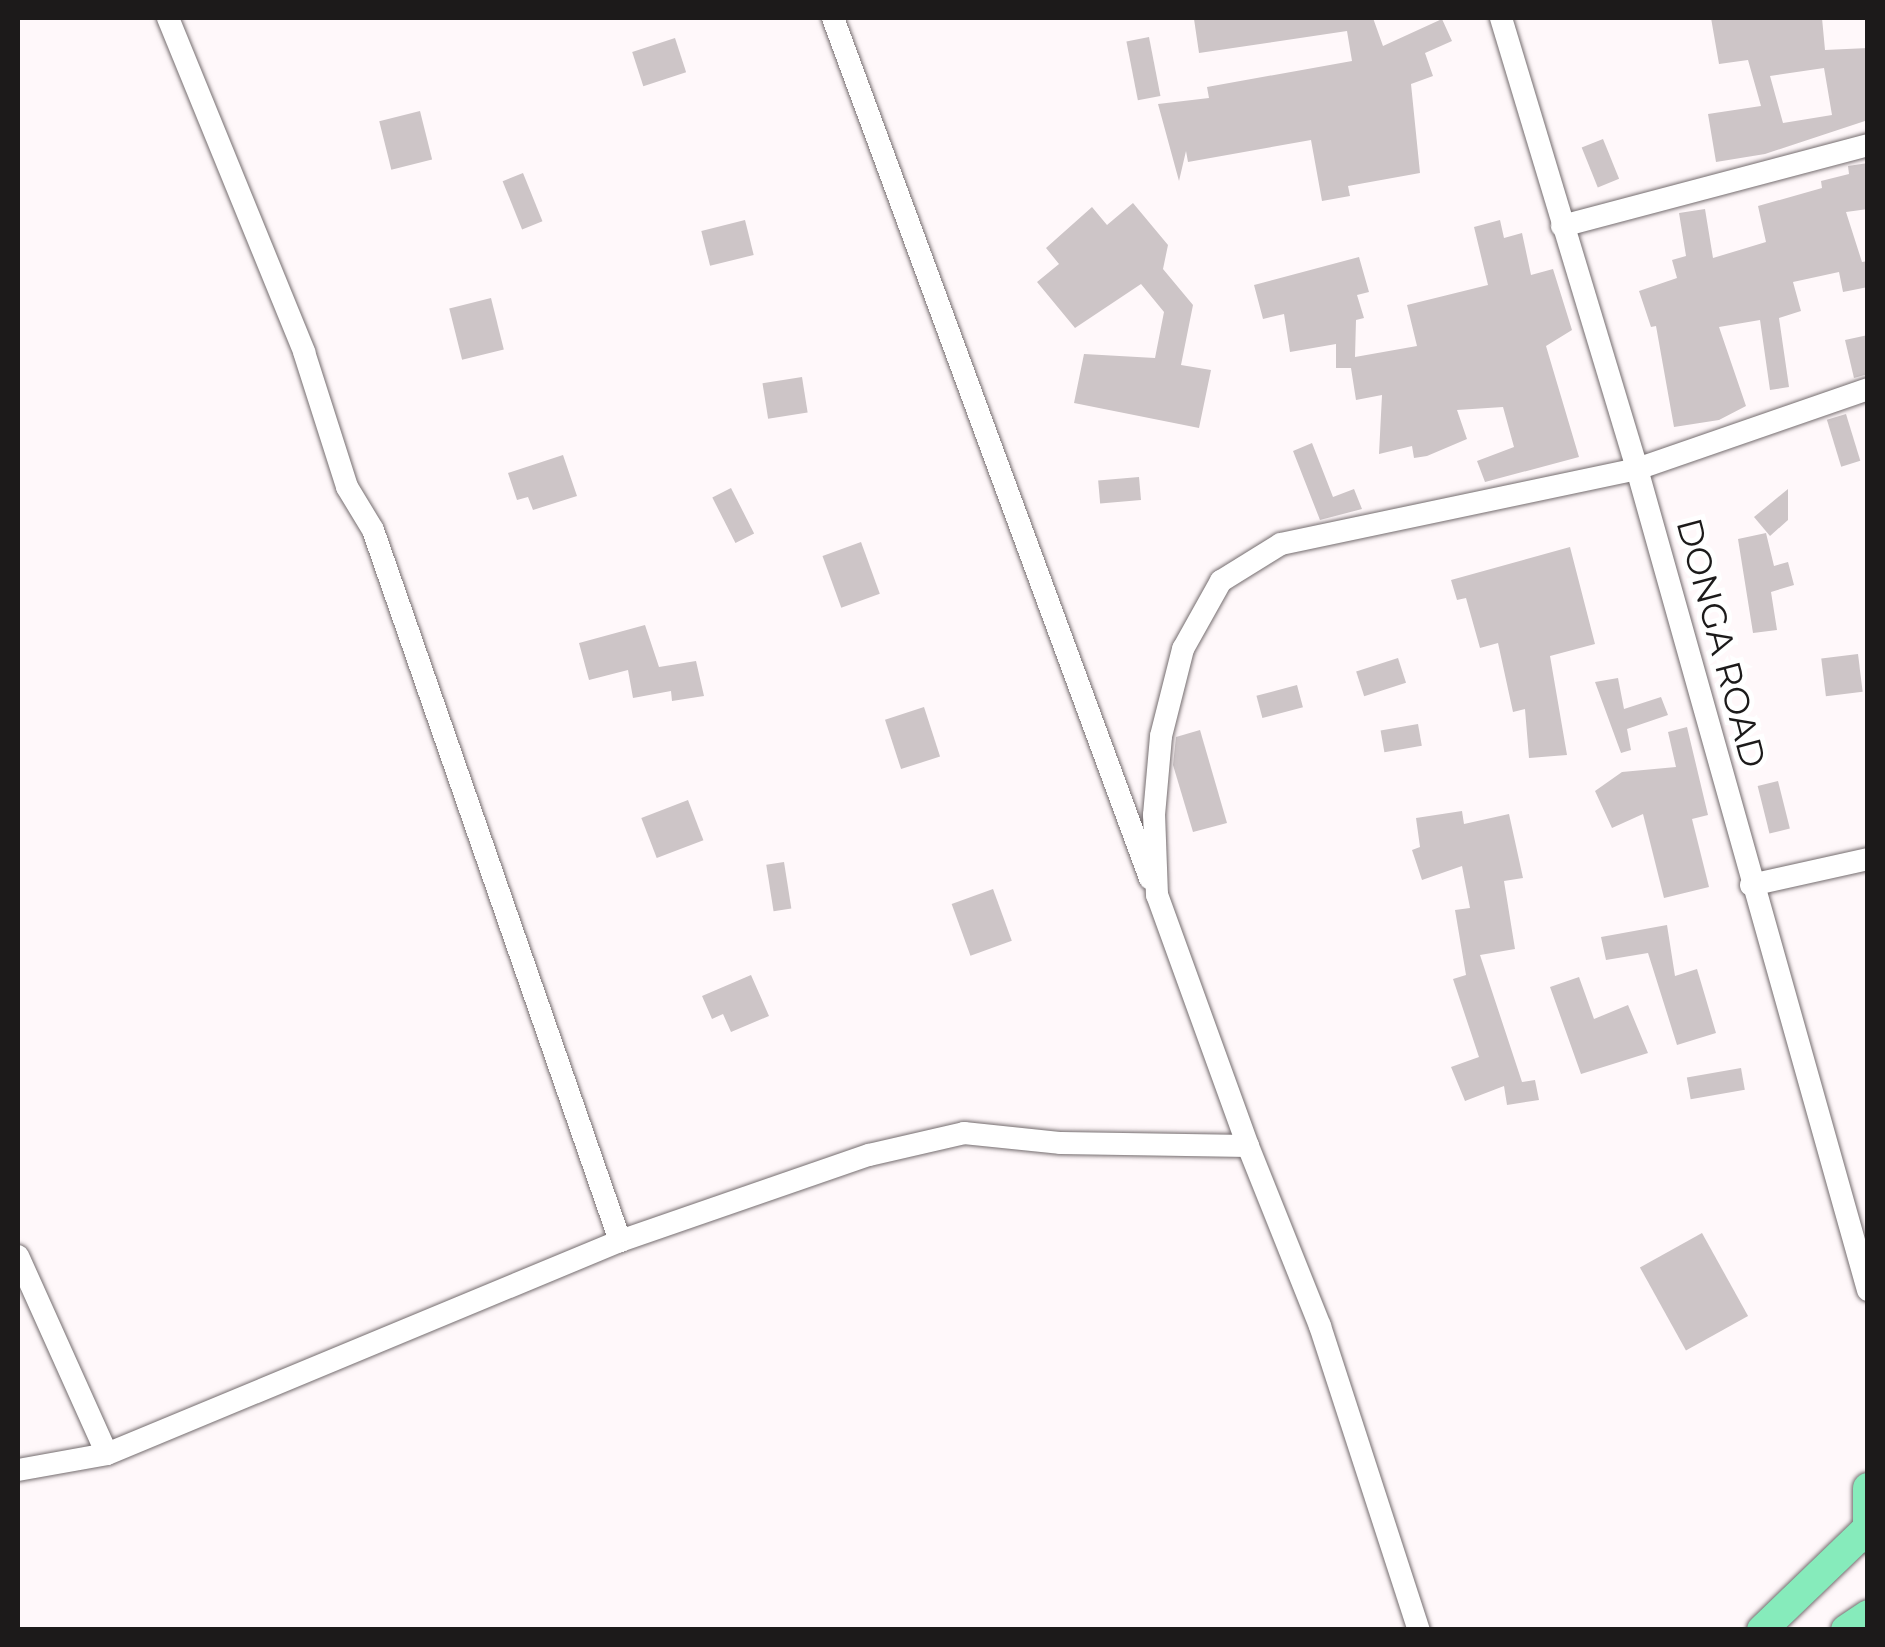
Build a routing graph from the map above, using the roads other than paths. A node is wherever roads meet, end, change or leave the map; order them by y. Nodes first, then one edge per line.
1 (168, 18) edge
2 (834, 18) edge
3 (1501, 18) edge
4 (1868, 145) edge
5 (1562, 226) junction
6 (1868, 389) edge
7 (1637, 469) junction
8 (1868, 859) edge
9 (1751, 885) junction
10 (1157, 896) junction
11 (1248, 1146) junction
12 (620, 1240) junction
13 (18, 1256) edge
14 (1868, 1290) edge
15 (106, 1454) junction
16 (18, 1470) edge
17 (1868, 1488) edge
18 (1866, 1534) edge
19 (1868, 1615) edge
20 (1419, 1630) edge
21 (1762, 1630) edge
22 (1846, 1630) edge

1 - 12 street
2 - 10 street
3 - 5 street, DONGA ROAD
4 - 5 street
5 - 7 street, DONGA ROAD
6 - 7 street
7 - 9 street, DONGA ROAD
7 - 10 street
8 - 9 street
9 - 14 street, DONGA ROAD
10 - 11 street
11 - 12 street
11 - 20 street
12 - 15 street
13 - 15 street
15 - 16 street
17 - 18 main road
18 - 21 main road
19 - 22 main road

